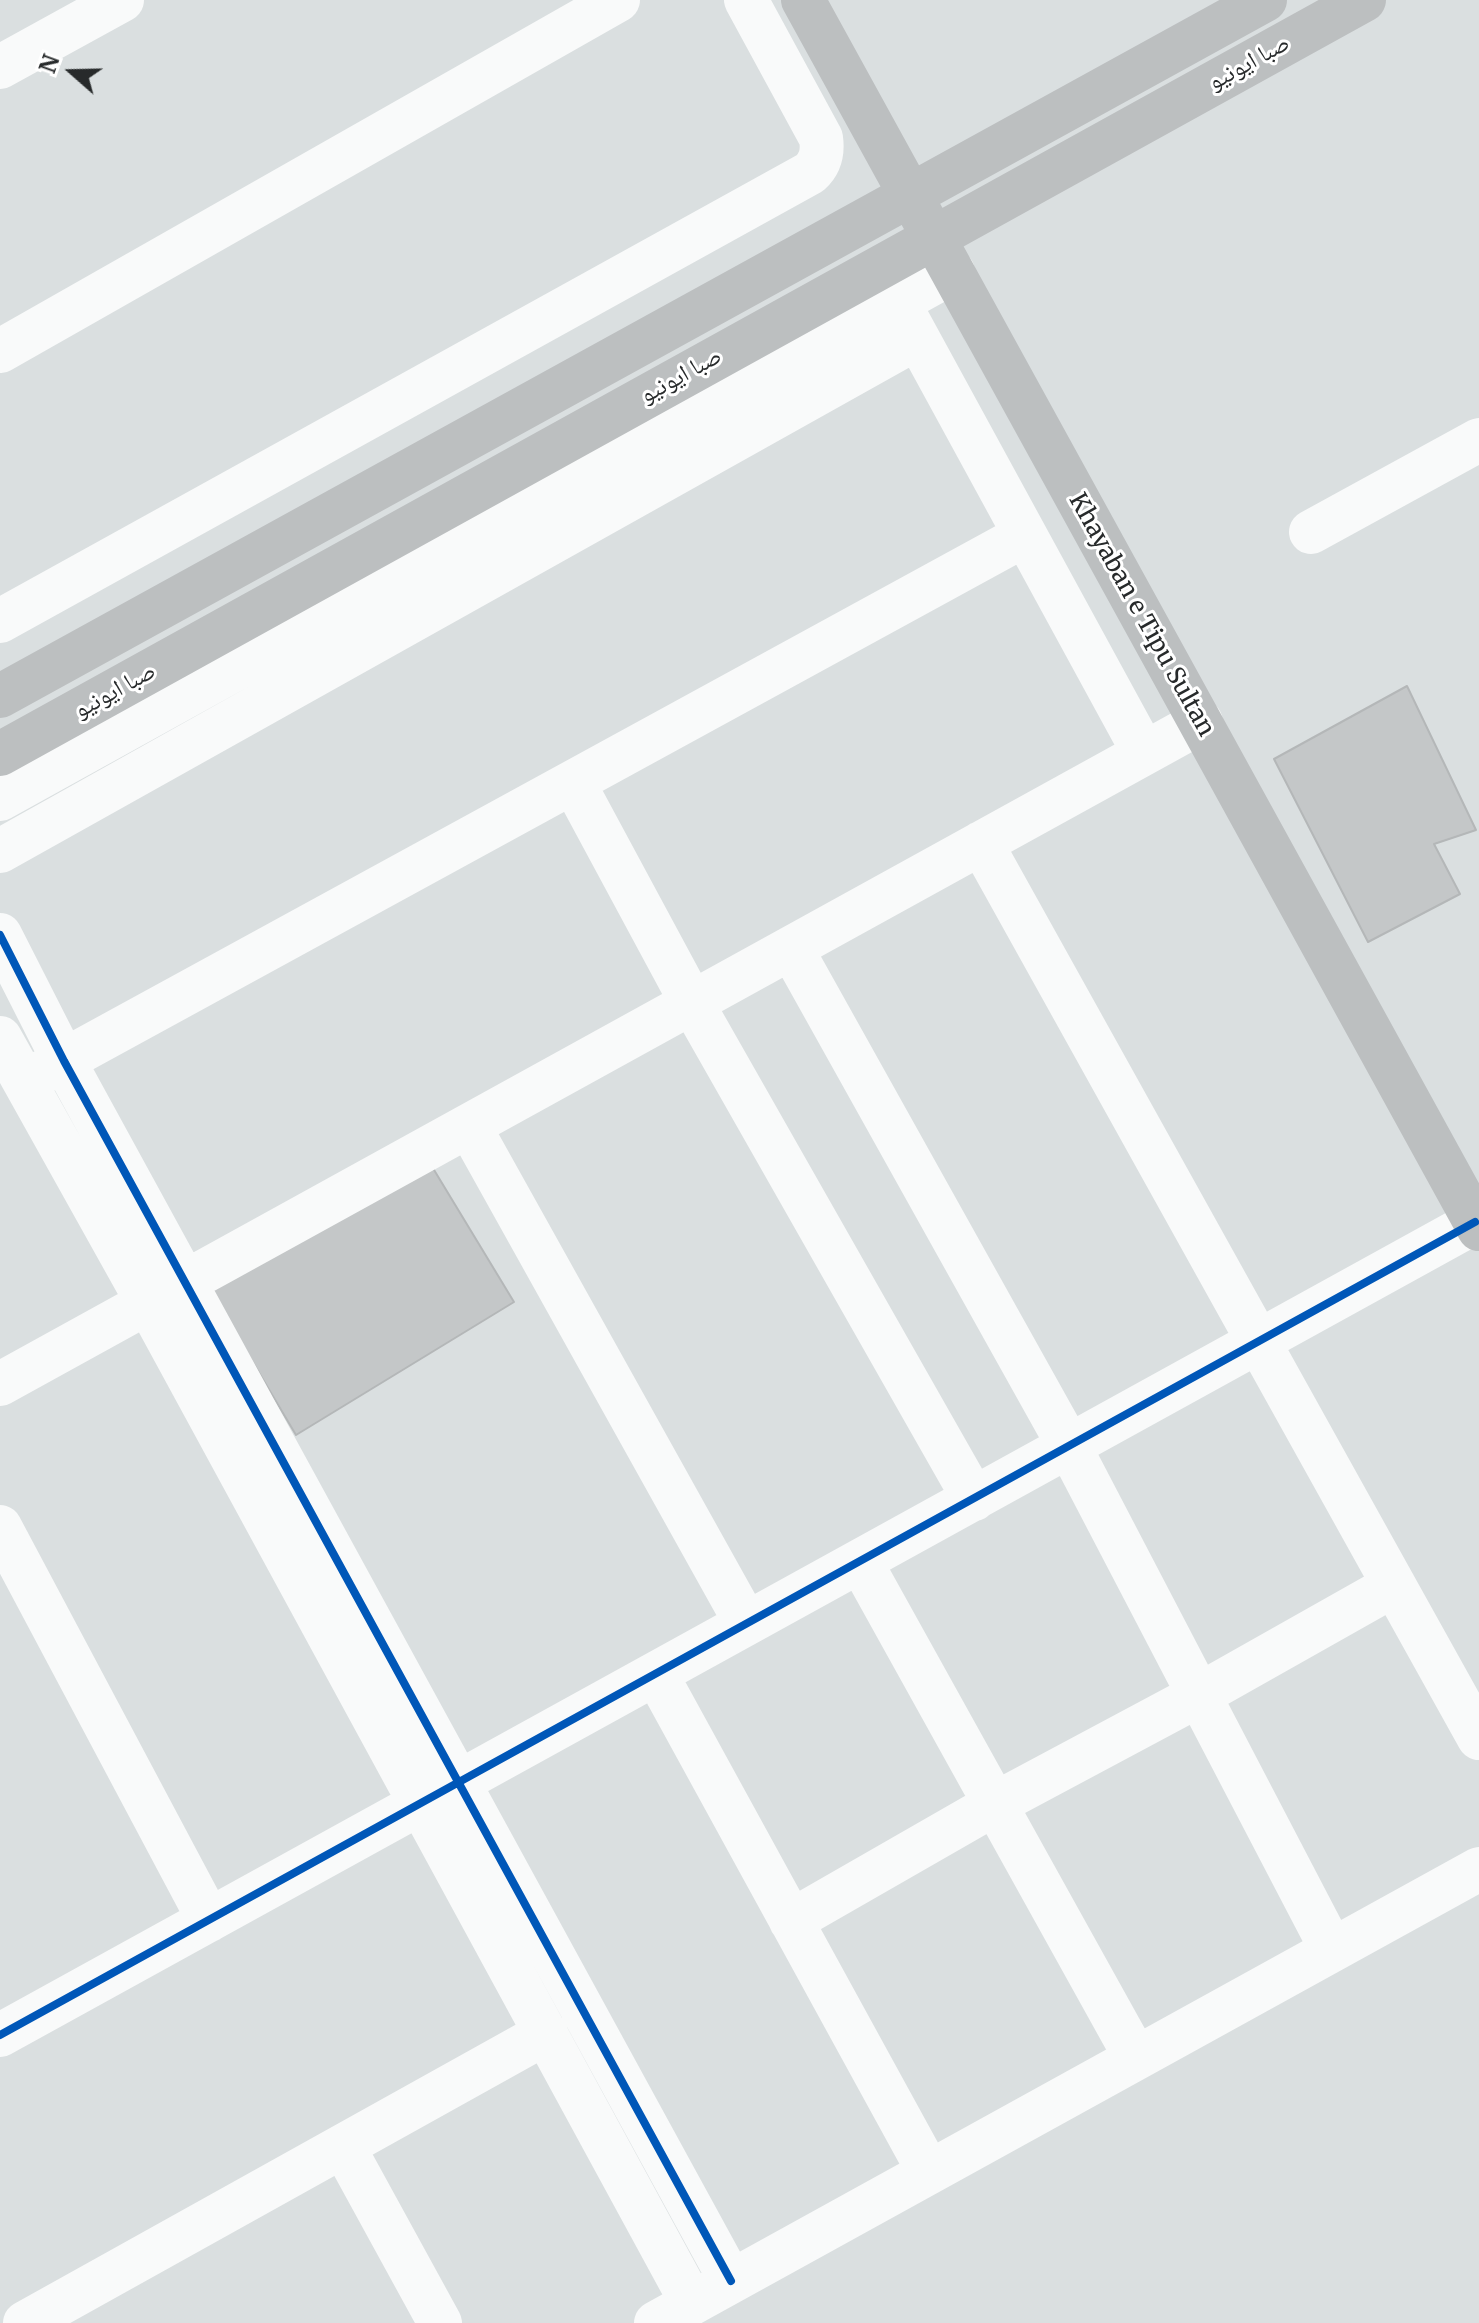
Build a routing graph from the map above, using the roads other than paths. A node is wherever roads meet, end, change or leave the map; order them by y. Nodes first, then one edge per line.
1 (122, 0) edge
2 (618, 0) edge
3 (746, 0) edge
4 (803, 0) edge
5 (1265, 0) edge
6 (1364, 0) edge
7 (0, 67) edge
8 (910, 195) junction
9 (943, 254) junction
10 (908, 321) junction
11 (0, 351) edge
12 (1479, 440) edge
13 (1311, 532) dead end
14 (1025, 535) junction
15 (0, 621) edge
16 (0, 696) edge
17 (1201, 722) junction
18 (1144, 753) junction
19 (0, 754) edge
20 (573, 782) junction
21 (0, 799) edge
22 (981, 843) junction
23 (0, 851) edge
24 (0, 935) edge
25 (791, 948) junction
26 (692, 1003) junction
27 (0, 1038) edge
28 (64, 1061) junction
29 (12, 1089) edge
30 (469, 1126) junction
31 (1477, 1225) edge
32 (185, 1282) junction
33 (148, 1303) junction
34 (1257, 1342) junction
35 (0, 1384) edge
36 (1069, 1446) junction
37 (974, 1499) junction
38 (0, 1527) edge
39 (860, 1561) junction
40 (1394, 1585) junction
41 (746, 1623) junction
42 (656, 1674) junction
43 (1199, 1695) junction
44 (1479, 1738) edge
45 (458, 1782) junction
46 (421, 1803) junction
47 (995, 1804) junction
48 (1479, 1869) edge
49 (209, 1920) junction
50 (791, 1921) junction
51 (1332, 1950) junction
52 (546, 2033) junction
53 (0, 2035) edge
54 (1136, 2058) junction
55 (343, 2146) junction
56 (929, 2172) junction
57 (731, 2281) junction
58 (674, 2313) edge
59 (25, 2323) edge
60 (440, 2323) edge

1 - 7 street
2 - 11 street
3 - 15 street
4 - 8 main road, Khayaban e Tipu Sultan
5 - 8 main road, صبا ایونیو
6 - 9 main road, صبا ایونیو
8 - 9 main road, Khayaban e Tipu Sultan
8 - 16 main road, صبا ایونیو
9 - 10 street
9 - 17 main road, Khayaban e Tipu Sultan
9 - 19 main road, صبا ایونیو
10 - 14 street
10 - 21 street
10 - 23 street
12 - 13 street
14 - 18 street
14 - 20 street
17 - 18 street
17 - 31 main road, Khayaban e Tipu Sultan
18 - 22 street
20 - 26 street
20 - 28 street
22 - 25 street
22 - 34 street
24 - 28 street
25 - 26 street
25 - 36 street
26 - 30 street
26 - 37 street
27 - 29 street
28 - 29 street
28 - 32 street
29 - 33 street
30 - 32 street
30 - 41 street
31 - 34 street
32 - 33 street
32 - 45 street
33 - 35 street
33 - 46 street
34 - 36 street
34 - 40 street
36 - 37 street
36 - 43 street
37 - 39 street
38 - 49 street
39 - 41 street
39 - 47 street
40 - 43 street
40 - 44 street
41 - 42 street
42 - 45 street
42 - 50 street
43 - 47 street
43 - 51 street
45 - 46 street
45 - 57 street
46 - 49 street
46 - 52 street
47 - 50 street
47 - 54 street
48 - 51 street
49 - 53 street
50 - 56 street
51 - 54 street
52 - 55 street
52 - 58 street
54 - 56 street
55 - 59 street
55 - 60 street
56 - 57 street
57 - 58 street

